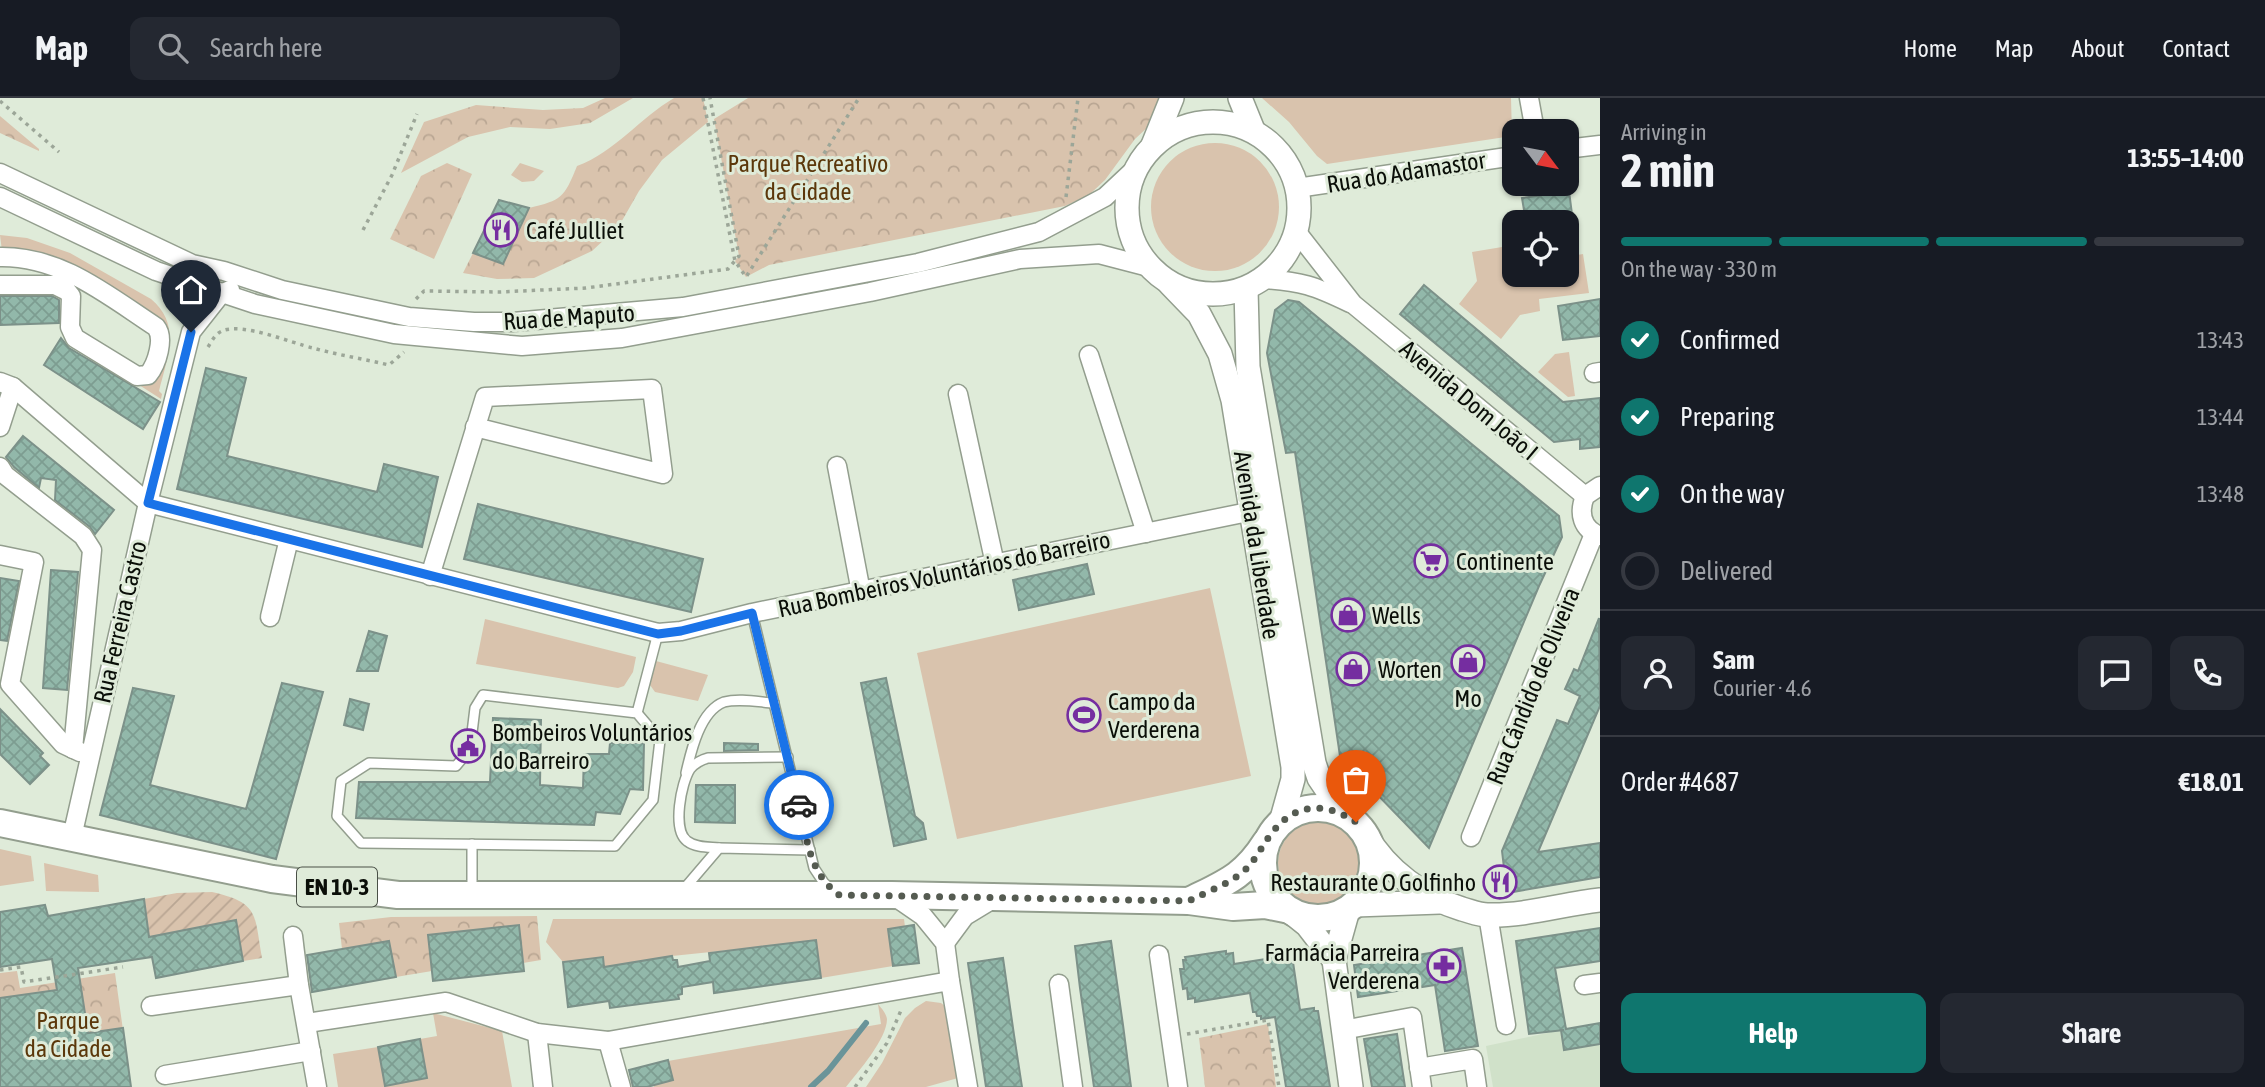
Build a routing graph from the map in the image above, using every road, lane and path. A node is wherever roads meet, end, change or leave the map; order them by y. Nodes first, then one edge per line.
1 (703, 98) edge
2 (710, 98) edge
3 (859, 98) edge
4 (1078, 98) edge
5 (1172, 98) edge
6 (1240, 98) edge
7 (1529, 98) edge
8 (0, 101) edge
9 (417, 114) dead end
10 (1533, 119) edge
11 (1252, 131) junction
12 (1153, 145) junction
13 (1600, 145) edge
14 (1579, 147) edge
15 (59, 152) dead end
16 (1502, 158) edge
17 (1136, 167) junction
18 (0, 173) edge
19 (1297, 188) junction
20 (0, 197) edge
21 (1065, 206) dead end
22 (0, 208) edge
23 (22, 208) junction
24 (363, 230) dead end
25 (1296, 231) junction
26 (0, 257) edge
27 (735, 261) junction
28 (1149, 267) junction
29 (1170, 284) junction
30 (1254, 284) junction
31 (0, 285) edge
32 (282, 290) junction
33 (221, 294) junction
34 (1353, 304) junction
35 (409, 317) junction
36 (407, 336) junction
37 (204, 353) dead end
38 (1089, 355) dead end
39 (6, 384) edge
40 (958, 394) dead end
41 (0, 427) edge
42 (475, 427) junction
43 (837, 466) dead end
44 (0, 467) edge
45 (1592, 491) edge
46 (148, 503) junction
47 (1253, 511) junction
48 (1146, 533) junction
49 (1597, 535) edge
50 (289, 539) junction
51 (0, 555) edge
52 (995, 564) junction
53 (430, 576) junction
54 (861, 592) junction
55 (752, 613) junction
56 (270, 617) dead end
57 (658, 634) junction
58 (5, 683) edge
59 (774, 703) junction
60 (637, 713) junction
61 (81, 752) junction
62 (788, 757) junction
63 (683, 785) junction
64 (1342, 813) junction
65 (0, 823) edge
66 (1275, 829) junction
67 (1366, 835) junction
68 (72, 837) junction
69 (1471, 837) dead end
70 (472, 844) junction
71 (719, 848) junction
72 (810, 850) junction
73 (680, 894) junction
74 (472, 895) junction
75 (839, 895) junction
76 (892, 895) junction
77 (997, 897) junction
78 (1600, 900) edge
79 (1189, 901) junction
80 (1440, 902) junction
81 (1351, 908) junction
82 (1289, 911) junction
83 (1488, 915) junction
84 (293, 936) dead end
85 (945, 943) junction
86 (1159, 955) dead end
87 (1334, 960) junction
88 (123, 967) dead end
89 (0, 970) edge
90 (950, 981) junction
91 (1059, 984) dead end
92 (299, 985) junction
93 (911, 988) junction
94 (151, 1006) dead end
95 (307, 1023) junction
96 (1506, 1025) dead end
97 (1343, 1030) junction
98 (537, 1033) junction
99 (1171, 1037) junction
100 (608, 1041) junction
101 (311, 1051) junction
102 (1419, 1068) junction
103 (165, 1075) dead end
104 (317, 1087) edge
105 (543, 1087) edge
106 (621, 1087) edge
107 (855, 1087) edge
108 (968, 1087) edge
109 (1073, 1087) edge
110 (1178, 1087) edge
111 (1279, 1087) edge
112 (1352, 1087) edge
113 (1422, 1087) edge
114 (1478, 1087) edge

1 - 27 path
2 - 27 path
3 - 27 path
4 - 21 path
5 - 12 main road
6 - 11 main road
7 - 10 street
8 - 15 path
9 - 24 path
11 - 12 main road
11 - 19 main road
12 - 17 main road
13 - 14 street
16 - 19 street, Rua do Adamastor
17 - 28 main road
17 - 35 street, Rua de Maputo
18 - 32 street, Rua de Maputo
19 - 25 main road
20 - 23 street, Rua de Maputo
22 - 23 street
23 - 33 street, Rua de Maputo
25 - 30 main road
25 - 34 street, Avenida Dom João I
26 - 31 street
27 - 35 path
28 - 29 main road
28 - 36 street, Rua de Maputo
29 - 30 main road
29 - 47 main road, Avenida da Liberdade
30 - 34 street, Avenida Dom João I
30 - 64 main road, Avenida da Liberdade
32 - 33 street
32 - 35 street, Rua de Maputo
33 - 36 street, Rua de Maputo
33 - 46 street, Rua Ferreira Castro
34 - 45 street, Avenida Dom João I
36 - 37 path
38 - 48 street
39 - 41 street
39 - 46 street
40 - 52 street
42 - 42 street
42 - 53 street
43 - 54 street
44 - 61 street
45 - 49 street
46 - 50 street, Rua Bombeiros Voluntários do Barreiro
46 - 61 street, Rua Ferreira Castro
47 - 48 street, Rua Bombeiros Voluntários do Barreiro
47 - 66 main road, Avenida da Liberdade
48 - 52 street, Rua Bombeiros Voluntários do Barreiro
49 - 69 street, Rua Cândido de Oliveira
50 - 53 street, Rua Bombeiros Voluntários do Barreiro
50 - 56 street
51 - 58 street
52 - 54 street, Rua Bombeiros Voluntários do Barreiro
53 - 57 street, Rua Bombeiros Voluntários do Barreiro
54 - 55 street, Rua Bombeiros Voluntários do Barreiro
55 - 57 street, Rua Bombeiros Voluntários do Barreiro
55 - 59 lane
57 - 60 lane
58 - 61 street
59 - 62 lane
59 - 63 lane
60 - 70 lane
60 - 70 lane
61 - 68 street, Rua Ferreira Castro
62 - 63 lane
62 - 72 lane
63 - 71 lane
64 - 66 main road
64 - 67 main road
65 - 68 main road, EN 10-3
66 - 79 main road, EN 10-3
66 - 82 main road
67 - 80 main road
67 - 81 main road
68 - 74 main road, EN 10-3
70 - 74 lane
71 - 72 lane
71 - 73 lane
72 - 75 lane
73 - 74 main road, EN 10-3
73 - 75 main road, EN 10-3
75 - 76 main road, EN 10-3
76 - 77 main road, EN 10-3
76 - 85 street
77 - 79 main road, EN 10-3
77 - 85 street
78 - 83 main road
79 - 82 main road, EN 10-3
80 - 81 main road
80 - 83 main road
81 - 82 main road
81 - 87 main road
82 - 87 main road
83 - 96 street
84 - 92 street
85 - 90 street
86 - 99 street
87 - 97 main road
88 - 89 path
90 - 93 street
90 - 108 street
91 - 109 street
92 - 94 street
92 - 95 street
93 - 100 street
93 - 107 path
95 - 98 street
95 - 101 street
97 - 102 street
97 - 112 main road
98 - 100 street
98 - 105 street
99 - 110 street
99 - 111 path
100 - 106 street
101 - 103 street
101 - 104 street
102 - 113 street
102 - 114 street

